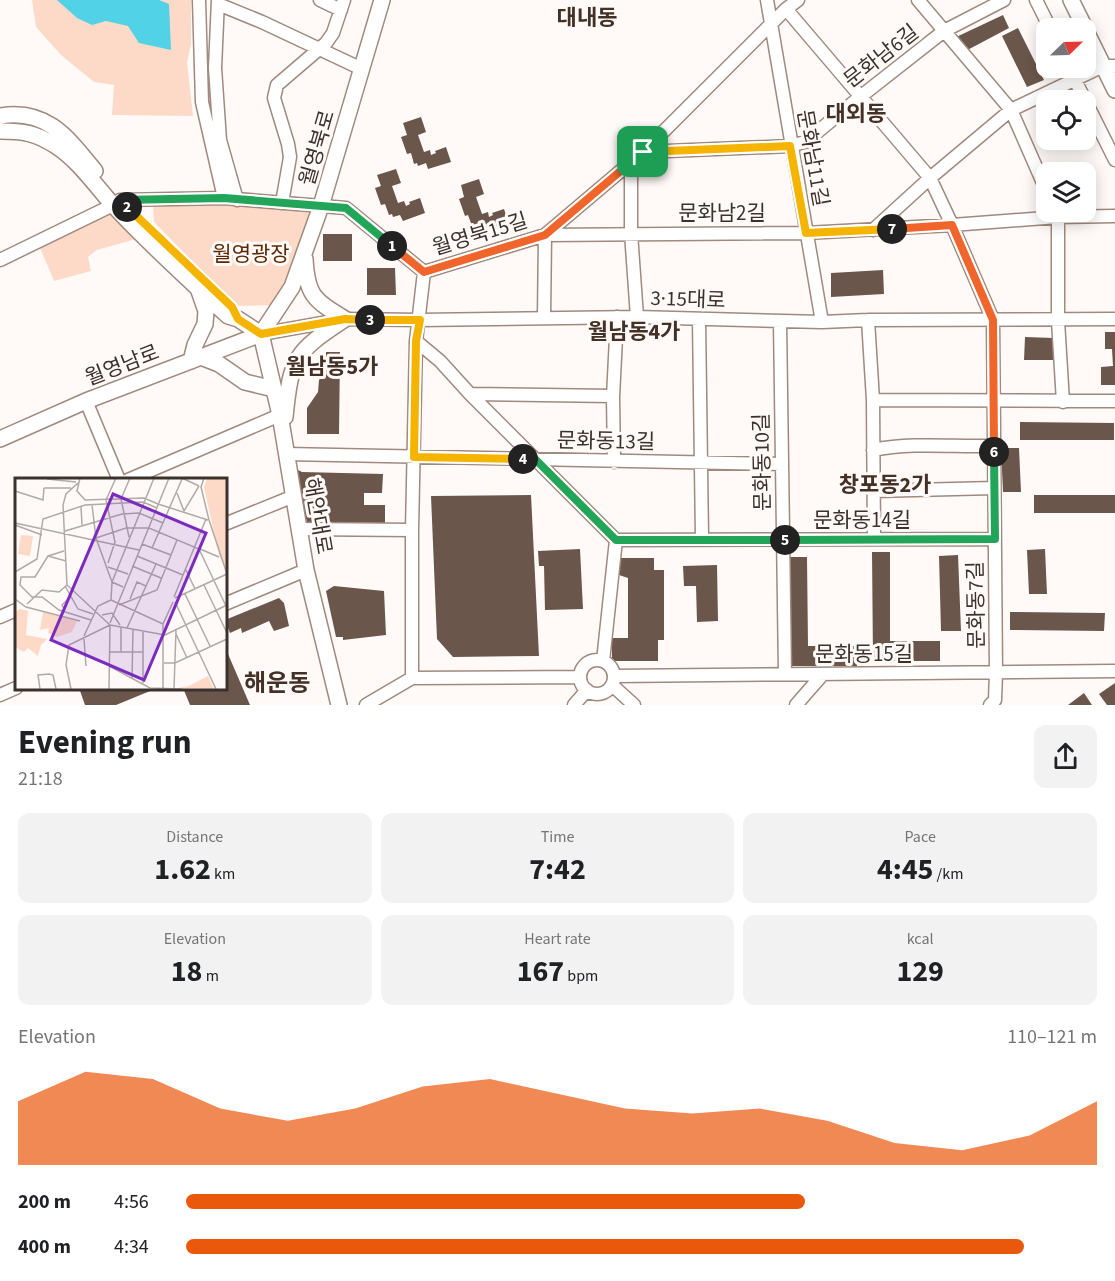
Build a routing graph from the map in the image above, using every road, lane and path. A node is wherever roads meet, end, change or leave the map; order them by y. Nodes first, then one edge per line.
1 (199, 0) edge
2 (320, 0) edge
3 (382, 0) edge
4 (767, 0) edge
5 (798, 0) edge
6 (918, 0) edge
7 (1004, 0) edge
8 (1036, 0) edge
9 (1071, 0) edge
10 (218, 2) edge
11 (343, 5) edge
12 (239, 6) edge
13 (786, 9) junction
14 (1045, 18) edge
15 (1079, 18) edge
16 (771, 25) junction
17 (944, 31) junction
18 (1096, 46) edge
19 (320, 49) junction
20 (1109, 66) edge
21 (362, 69) junction
22 (1075, 80) junction
23 (1080, 90) edge
24 (1115, 90) edge
25 (860, 97) junction
26 (1011, 110) junction
27 (0, 116) edge
28 (1096, 121) edge
29 (0, 131) edge
30 (790, 146) junction
31 (643, 152) junction
32 (1115, 160) edge
33 (631, 164) junction
34 (1036, 167) edge
35 (930, 178) junction
36 (230, 199) junction
37 (117, 202) junction
38 (282, 203) junction
39 (321, 206) junction
40 (1096, 215) edge
41 (1036, 216) edge
42 (1115, 216) edge
43 (1057, 222) edge
44 (952, 225) junction
45 (873, 230) junction
46 (631, 233) junction
47 (806, 233) junction
48 (545, 235) junction
49 (305, 251) junction
50 (0, 260) edge
51 (424, 272) junction
52 (198, 288) junction
53 (617, 317) junction
54 (637, 317) junction
55 (544, 318) junction
56 (238, 319) junction
57 (345, 319) junction
58 (699, 319) junction
59 (1115, 319) edge
60 (420, 320) junction
61 (868, 320) junction
62 (993, 320) junction
63 (780, 321) junction
64 (1058, 321) junction
65 (822, 322) junction
66 (261, 334) junction
67 (416, 341) junction
68 (196, 359) junction
69 (274, 389) junction
70 (470, 394) junction
71 (613, 397) junction
72 (873, 400) junction
73 (86, 401) junction
74 (993, 401) junction
75 (1115, 401) edge
76 (1063, 402) junction
77 (280, 415) junction
78 (283, 435) junction
79 (0, 439) edge
80 (994, 447) junction
81 (873, 450) junction
82 (286, 454) junction
83 (414, 457) junction
84 (535, 459) junction
85 (614, 462) junction
86 (701, 462) junction
87 (781, 464) junction
88 (118, 478) edge
89 (133, 478) edge
90 (994, 488) junction
91 (874, 491) junction
92 (294, 496) junction
93 (226, 524) edge
94 (300, 529) junction
95 (412, 530) junction
96 (702, 539) junction
97 (874, 539) junction
98 (995, 539) junction
99 (616, 540) junction
100 (783, 540) junction
101 (306, 570) junction
102 (226, 604) edge
103 (15, 610) edge
104 (0, 617) edge
105 (603, 661) junction
106 (1115, 671) edge
107 (996, 673) junction
108 (785, 674) junction
109 (823, 674) junction
110 (580, 677) junction
111 (412, 678) junction
112 (613, 680) junction
113 (15, 688) edge
114 (587, 690) junction
115 (0, 695) edge
116 (993, 703) edge
117 (339, 705) edge
118 (366, 705) edge
119 (573, 705) edge
120 (634, 705) edge
121 (795, 705) edge

1 - 36 street
2 - 11 street
3 - 21 main road, 월영북로
4 - 16 street, 문화남11길
5 - 13 street, 월영북15길
6 - 17 street
7 - 17 street, 문화남6길
8 - 14 street
9 - 15 main road
10 - 12 street
10 - 36 street
11 - 19 street
12 - 19 street
13 - 16 street, 월영북15길
13 - 25 street
16 - 30 street, 문화남11길
16 - 31 street, 월영북15길
17 - 25 street, 문화남6길
17 - 26 street
18 - 20 main road
19 - 21 street
19 - 38 street
20 - 22 street
20 - 24 main road
21 - 39 main road, 월영북로
22 - 23 street
22 - 26 street
25 - 30 street, 문화남6길
25 - 35 street
26 - 34 street
26 - 35 street
27 - 37 main road
28 - 32 street
29 - 37 main road
30 - 31 street, 문화남6길
30 - 47 street, 문화남11길
31 - 33 street, 월영북15길
33 - 46 street
33 - 48 street, 월영북15길
35 - 44 street
35 - 45 street
36 - 37 street, 월영북15길
36 - 38 street, 월영북15길
37 - 50 street
37 - 52 main road
37 - 56 main road
38 - 39 street, 월영북15길
39 - 49 main road, 월영북로
39 - 51 street, 월영북15길
40 - 42 street, 문화남2길
41 - 44 street, 문화남2길
43 - 64 street
44 - 45 street, 문화남2길
44 - 62 street
45 - 47 street, 문화남2길
46 - 47 street, 문화남2길
46 - 48 street, 문화남2길
46 - 54 street
47 - 65 street, 문화남11길
48 - 51 street, 월영북15길
48 - 55 street
49 - 57 main road
49 - 66 main road, 월영북로
51 - 60 street
52 - 56 main road
52 - 68 main road
53 - 54 street, 3·15대로
53 - 55 street, 3·15대로
53 - 71 street
54 - 58 street, 3·15대로
55 - 60 street, 3·15대로
56 - 66 main road
57 - 60 street, 3·15대로
57 - 66 street, 3·15대로
57 - 78 main road
58 - 63 street, 3·15대로
58 - 86 street
59 - 64 street, 3·15대로
60 - 67 street
61 - 62 street, 3·15대로
61 - 65 street, 3·15대로
61 - 72 street
62 - 64 street, 3·15대로
62 - 74 street, 문화동7길
63 - 65 street, 3·15대로
63 - 87 street, 문화동10길
64 - 76 street
66 - 68 main road, 월영남로
66 - 69 main road, 해안대로
67 - 70 street
67 - 83 street
68 - 69 main road
68 - 73 main road, 월영남로
69 - 77 main road, 해안대로
70 - 71 street
70 - 84 street
71 - 85 street
72 - 74 street
72 - 81 street
73 - 79 main road, 월영남로
73 - 88 street
74 - 76 street
74 - 80 street, 문화동7길
75 - 76 street
77 - 78 main road, 해안대로
77 - 89 street
78 - 82 main road, 해안대로
80 - 81 street
80 - 90 street, 문화동7길
81 - 91 street
82 - 83 street, 문화동13길
82 - 92 main road, 해안대로
83 - 84 street, 문화동13길
83 - 95 street
84 - 85 street, 문화동13길
84 - 99 street
85 - 86 street, 문화동13길
86 - 87 street, 문화동13길
86 - 96 street
87 - 100 street, 문화동10길
90 - 91 street
90 - 98 street, 문화동7길
91 - 97 street
92 - 93 street
92 - 94 main road, 해안대로
94 - 95 street
94 - 101 main road, 해안대로
95 - 111 street
96 - 99 street, 문화동14길
96 - 100 street, 문화동14길
97 - 98 street, 문화동14길
97 - 100 street, 문화동14길
98 - 107 street, 문화동7길
99 - 105 street
100 - 108 street, 문화동10길
101 - 102 street
101 - 117 main road, 해안대로
103 - 104 street
105 - 110 street
105 - 112 street
106 - 107 street, 문화동15길
107 - 109 street, 문화동15길
107 - 116 street, 문화동7길
108 - 109 street, 문화동15길
108 - 112 street, 문화동15길
109 - 121 street
110 - 111 street
110 - 114 street
111 - 118 street
112 - 114 street
112 - 120 street
113 - 115 street
114 - 119 street

